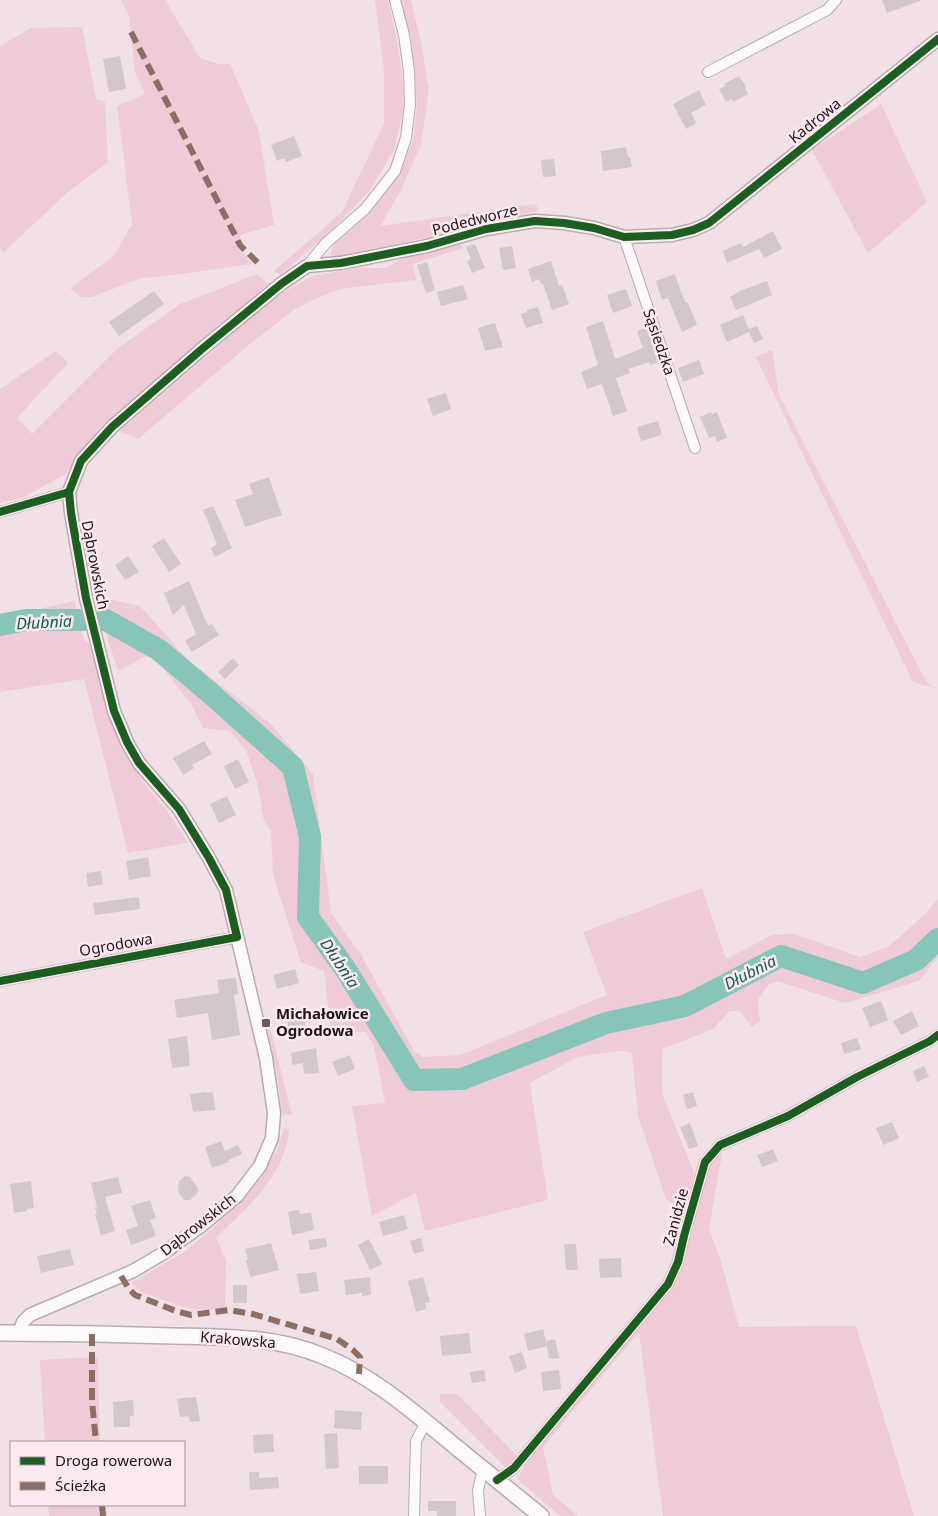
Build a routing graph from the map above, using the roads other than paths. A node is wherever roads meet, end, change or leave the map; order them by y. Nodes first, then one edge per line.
1 (395, 0) edge
2 (836, 0) edge
3 (938, 39) edge
4 (708, 72) dead end
5 (708, 223) joint
6 (624, 237) junction
7 (307, 266) junction
8 (695, 448) dead end
9 (69, 492) junction
10 (0, 512) edge
11 (237, 937) junction
12 (0, 980) edge
13 (938, 1035) edge
14 (0, 1333) edge
15 (19, 1333) junction
16 (426, 1422) junction
17 (482, 1468) junction
18 (497, 1480) junction
19 (414, 1516) edge
20 (480, 1516) edge
21 (541, 1516) edge

1 - 7 street, Dąbrowskich
2 - 4 street
3 - 5 street, Kadrowa
5 - 6 street, Podedworze
6 - 7 street, Podedworze
6 - 8 street, Sąsiedzka
7 - 9 street, Dąbrowskich
9 - 10 street
9 - 11 street, Dąbrowskich
11 - 12 street, Ogrodowa
11 - 15 street, Dąbrowskich
13 - 18 street, Zanidzie
14 - 15 main road, Krakowska
15 - 16 main road, Krakowska
16 - 17 main road, Krakowska
16 - 19 street
17 - 18 main road, Krakowska
17 - 20 street
18 - 21 main road, Krakowska

